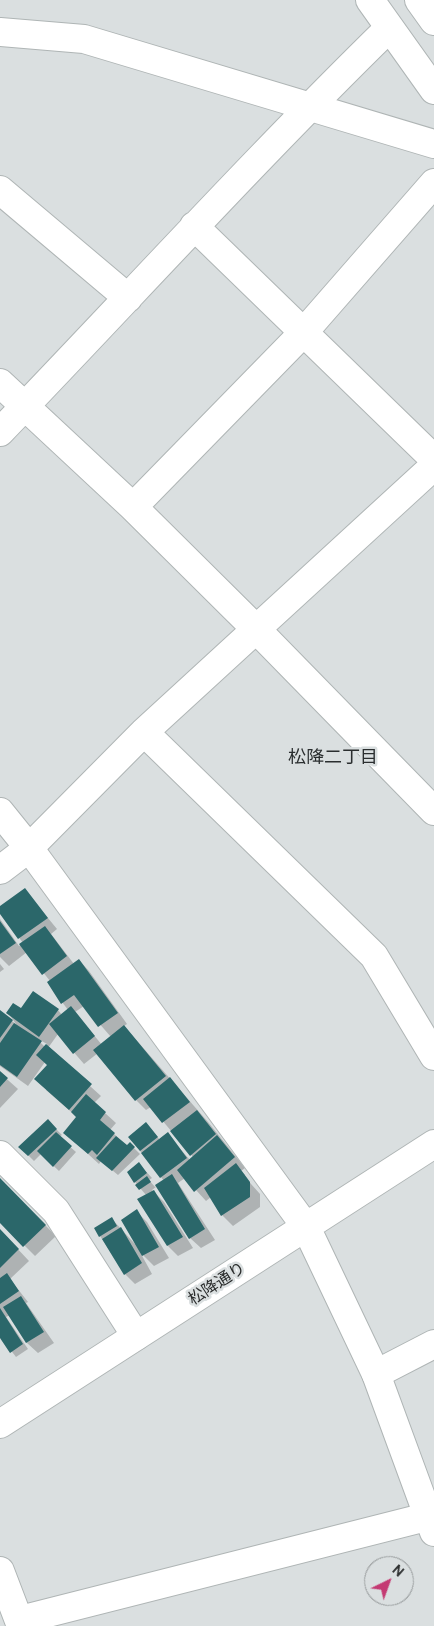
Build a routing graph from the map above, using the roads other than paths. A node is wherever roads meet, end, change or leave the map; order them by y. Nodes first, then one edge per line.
1 (370, 0) edge
2 (419, 0) edge
3 (434, 21) edge
4 (389, 28) junction
5 (0, 32) edge
6 (434, 90) edge
7 (310, 105) junction
8 (434, 144) edge
9 (434, 183) edge
10 (0, 190) edge
11 (194, 226) junction
12 (128, 298) junction
13 (302, 333) junction
14 (0, 382) edge
15 (25, 406) junction
16 (0, 432) edge
17 (434, 459) edge
18 (434, 466) edge
19 (133, 507) junction
20 (256, 628) junction
21 (144, 732) junction
22 (434, 811) edge
23 (0, 812) edge
24 (29, 848) junction
25 (0, 870) edge
26 (434, 1056) edge
27 (434, 1144) edge
28 (0, 1155) edge
29 (306, 1227) junction
30 (136, 1336) junction
31 (434, 1344) edge
32 (376, 1374) junction
33 (2, 1418) edge
34 (432, 1521) edge
35 (0, 1571) edge
36 (20, 1623) edge

1 - 4 street
2 - 3 street
4 - 6 street
4 - 7 street
5 - 7 street
7 - 8 street
7 - 11 street
9 - 13 street
10 - 12 street
11 - 12 street
11 - 13 street
12 - 15 street
13 - 17 street
13 - 19 street
14 - 15 street
15 - 16 street
15 - 19 street
18 - 20 street
19 - 20 street
20 - 21 street
20 - 22 street
21 - 24 street
21 - 26 street
23 - 24 street
24 - 25 street
24 - 29 street
27 - 29 street, 松降通り
28 - 30 street
29 - 30 street, 松降通り
29 - 32 street
30 - 33 street, 松降通り
31 - 32 street
32 - 34 street
34 - 36 street
35 - 36 street

